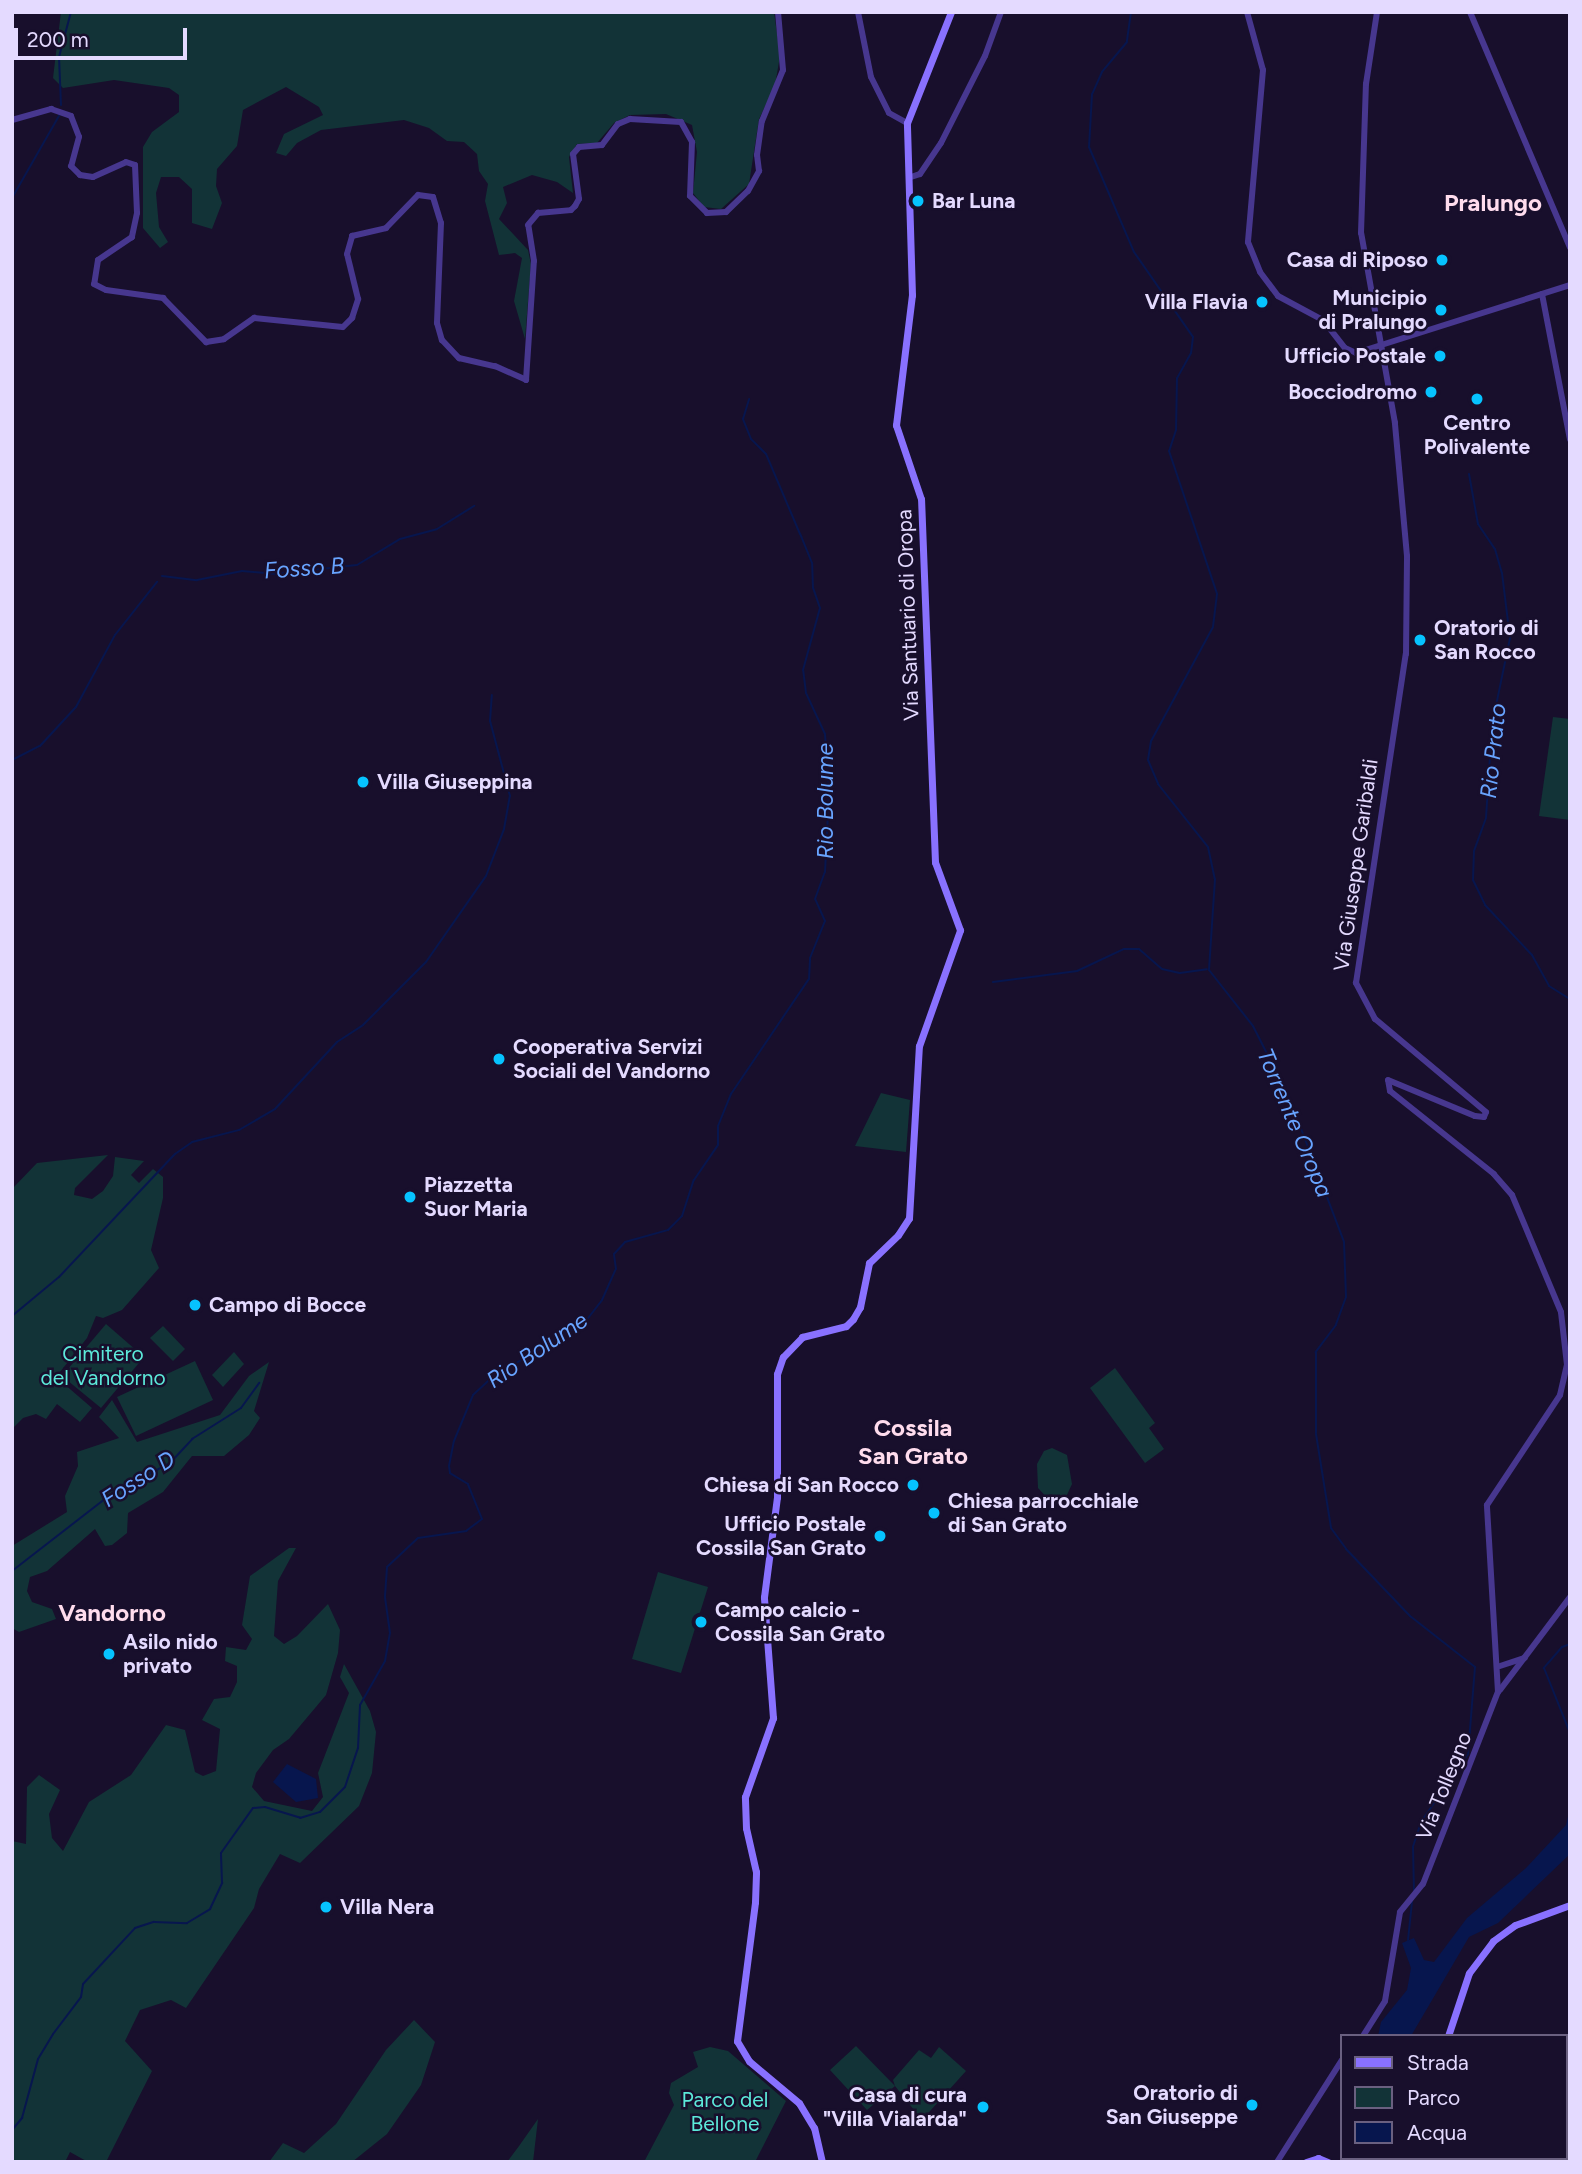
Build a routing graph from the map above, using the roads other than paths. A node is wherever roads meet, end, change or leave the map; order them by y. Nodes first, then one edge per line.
1 (778, 12) edge
2 (858, 12) edge
3 (951, 12) edge
4 (1001, 12) edge
5 (1247, 12) edge
6 (1377, 12) edge
7 (1470, 12) edge
8 (12, 120) edge
9 (907, 123) junction
10 (911, 177) junction
11 (1569, 245) edge
12 (1570, 285) edge
13 (1542, 294) junction
14 (1380, 344) junction
15 (1570, 439) edge
16 (1570, 1597) edge
17 (1498, 1650) junction
18 (1525, 1658) junction
19 (1510, 1662) junction
20 (1500, 1666) junction
21 (1518, 1668) junction
22 (1498, 1692) junction
23 (1570, 1905) edge
24 (1364, 2034) edge
25 (1449, 2034) edge
26 (1340, 2063) edge
27 (822, 2162) edge
28 (1277, 2162) edge
29 (1306, 2162) edge
30 (1327, 2162) edge

1 - 8 street
2 - 9 street
3 - 9 main road, Via Santuario di Oropa
4 - 10 street
5 - 14 street
6 - 14 street
7 - 11 street
9 - 10 main road, Via Santuario di Oropa
10 - 27 main road, Via Santuario di Oropa
12 - 13 street
13 - 14 street
13 - 15 street
14 - 17 street, Via Giuseppe Garibaldi
16 - 18 street
17 - 19 street
17 - 20 street, Via Giuseppe Garibaldi
18 - 19 street
18 - 21 street
19 - 20 street
20 - 21 street
20 - 22 street, Via Giuseppe Garibaldi
21 - 22 street
22 - 24 street, Via Tollegno
23 - 25 main road
26 - 28 street
29 - 30 main road

